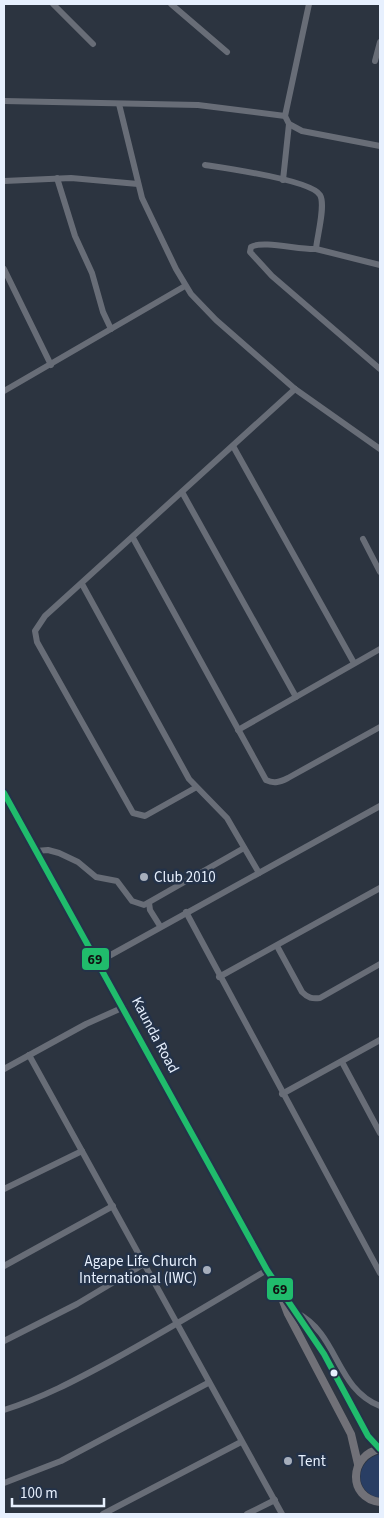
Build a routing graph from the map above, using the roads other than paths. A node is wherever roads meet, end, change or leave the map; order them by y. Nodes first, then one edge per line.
1 (53, 4) edge
2 (171, 4) edge
3 (309, 4) edge
4 (380, 42) edge
5 (93, 44) dead end
6 (227, 52) dead end
7 (375, 61) dead end
8 (4, 101) edge
9 (119, 104) junction
10 (285, 116) junction
11 (289, 124) junction
12 (380, 146) edge
13 (205, 165) dead end
14 (57, 178) junction
15 (283, 180) junction
16 (4, 181) edge
17 (138, 184) junction
18 (316, 249) junction
19 (380, 265) edge
20 (4, 270) edge
21 (185, 286) junction
22 (111, 329) junction
23 (51, 365) junction
24 (380, 369) edge
25 (295, 389) junction
26 (4, 390) edge
27 (233, 446) junction
28 (380, 449) edge
29 (182, 492) junction
30 (133, 538) junction
31 (363, 539) dead end
32 (380, 572) edge
33 (82, 584) junction
34 (380, 649) edge
35 (354, 663) junction
36 (296, 697) junction
37 (380, 727) edge
38 (238, 730) junction
39 (195, 788) junction
40 (4, 793) edge
41 (380, 806) edge
42 (244, 848) junction
43 (36, 851) junction
44 (259, 873) junction
45 (380, 888) edge
46 (150, 902) junction
47 (186, 912) junction
48 (160, 926) junction
49 (277, 946) junction
50 (98, 962) junction
51 (380, 964) edge
52 (219, 977) junction
53 (124, 1007) junction
54 (380, 1040) edge
55 (30, 1055) junction
56 (342, 1062) junction
57 (4, 1069) edge
58 (282, 1094) junction
59 (380, 1133) edge
60 (82, 1151) junction
61 (4, 1189) edge
62 (113, 1206) junction
63 (144, 1264) junction
64 (4, 1266) edge
65 (267, 1270) junction
66 (380, 1273) edge
67 (280, 1292) junction
68 (297, 1313) junction
69 (176, 1325) junction
70 (4, 1341) edge
71 (208, 1383) junction
72 (380, 1406) edge
73 (4, 1410) edge
74 (241, 1442) junction
75 (380, 1449) edge
76 (358, 1464) junction
77 (4, 1482) edge
78 (275, 1500) junction
79 (380, 1502) edge
80 (103, 1514) edge
81 (247, 1514) edge
82 (282, 1514) edge

1 - 5 street
2 - 6 street
3 - 10 street
4 - 7 street
8 - 9 street
9 - 10 street
9 - 17 street
10 - 11 street
11 - 12 street
11 - 15 street
13 - 15 street
14 - 16 street
14 - 17 street
14 - 22 street
15 - 18 street
17 - 21 street
18 - 19 street
18 - 24 street
20 - 23 street
21 - 22 street
21 - 25 street
22 - 23 street
23 - 26 street
25 - 27 street
25 - 28 street
27 - 29 street
27 - 35 street
29 - 30 street
29 - 36 street
30 - 33 street
30 - 38 street
31 - 32 street
33 - 39 street
33 - 39 street
34 - 35 street
35 - 36 street
36 - 38 street
37 - 38 street
39 - 42 street
40 - 43 main road, Kaunda Road
41 - 44 street
42 - 44 street
42 - 46 street
43 - 46 street
43 - 50 main road, Kaunda Road
44 - 47 street
45 - 49 street
46 - 48 street
47 - 48 street
47 - 52 street
48 - 50 street
49 - 51 street
49 - 52 street
50 - 53 main road, Kaunda Road
52 - 58 street
53 - 55 street
53 - 65 main road, Kaunda Road
54 - 56 street
55 - 57 street
55 - 60 street
56 - 58 street
56 - 59 street
58 - 66 street
60 - 61 street
60 - 62 street
62 - 63 street
62 - 64 street
63 - 69 street
63 - 70 street
65 - 67 main road, Kaunda Road
65 - 69 street
67 - 68 main road, Kaunda Road
67 - 76 main road, Kaunda Road
68 - 72 street
68 - 75 main road, Kaunda Road
69 - 71 street
69 - 73 street
71 - 74 street
71 - 77 street
74 - 78 street
74 - 80 street
75 - 76 main road
76 - 79 main road, Kaunda Road
78 - 81 street
78 - 82 street

